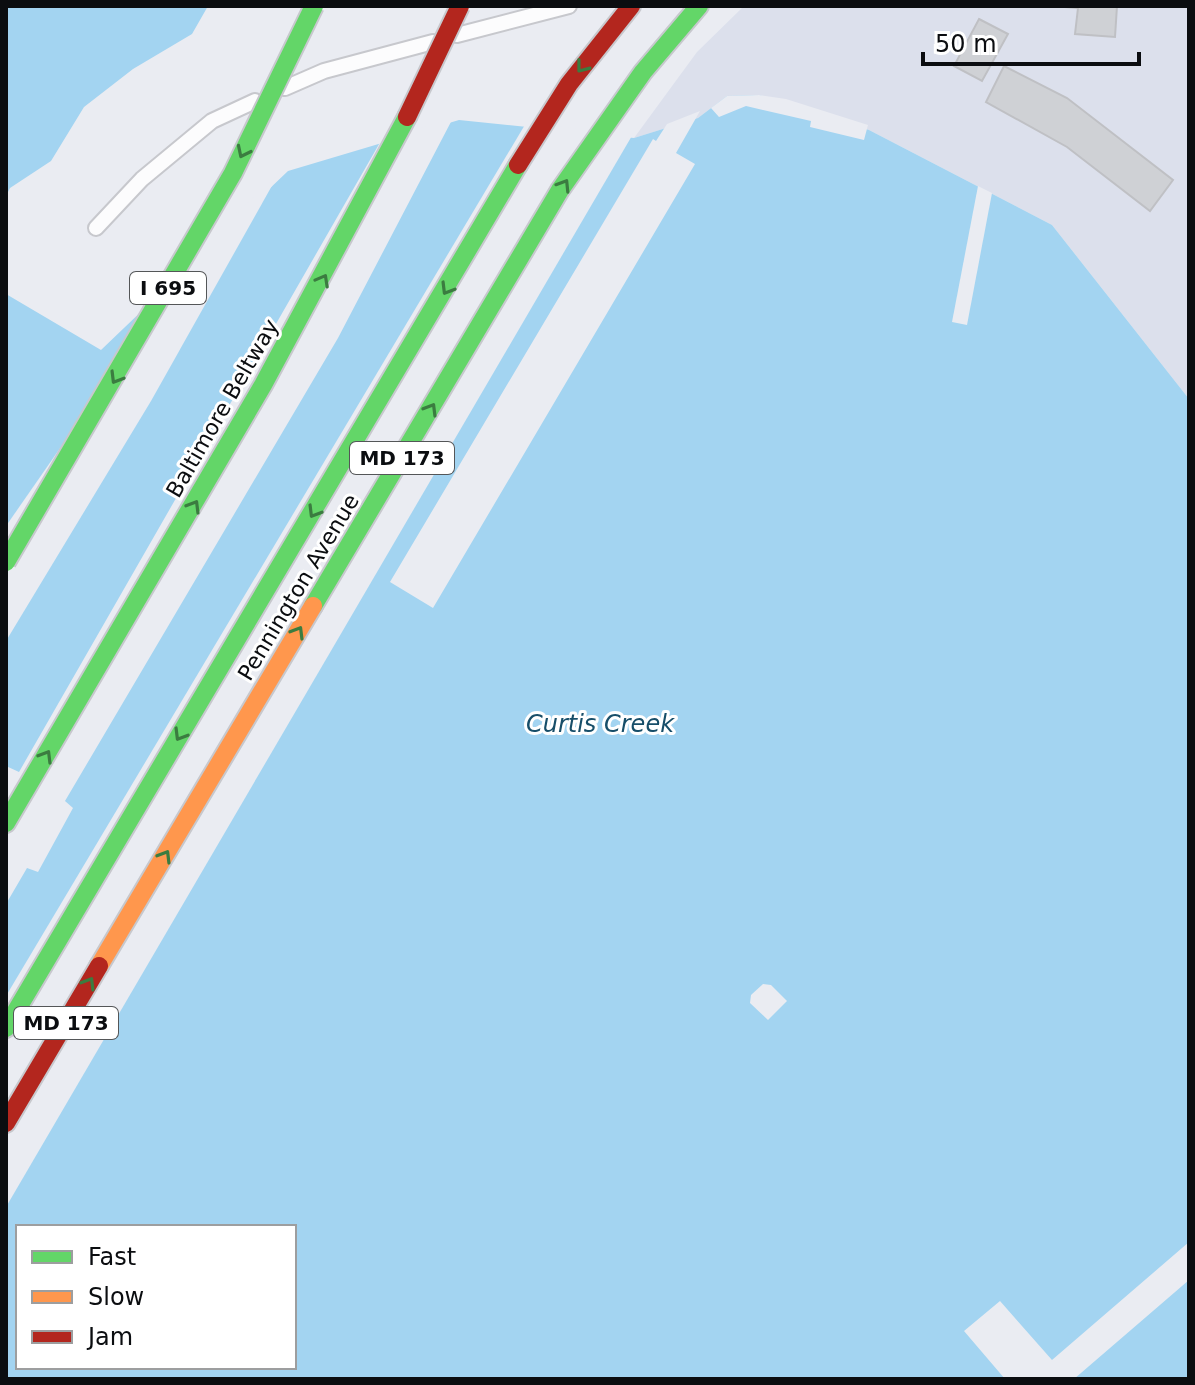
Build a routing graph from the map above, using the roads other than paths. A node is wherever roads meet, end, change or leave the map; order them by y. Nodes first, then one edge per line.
1 (314, 6) edge
2 (460, 6) edge
3 (569, 6) edge
4 (631, 6) edge
5 (699, 6) edge
6 (96, 228) dead end
7 (6, 562) edge
8 (6, 823) edge
9 (6, 1028) edge
10 (6, 1123) edge

1 -> 7 main road, I 695, bridge
8 -> 2 main road, Baltimore Beltway, bridge
3 - 6 lane
4 -> 9 main road, Pennington Avenue / MD 173
10 -> 5 main road, Pennington Avenue / MD 173

